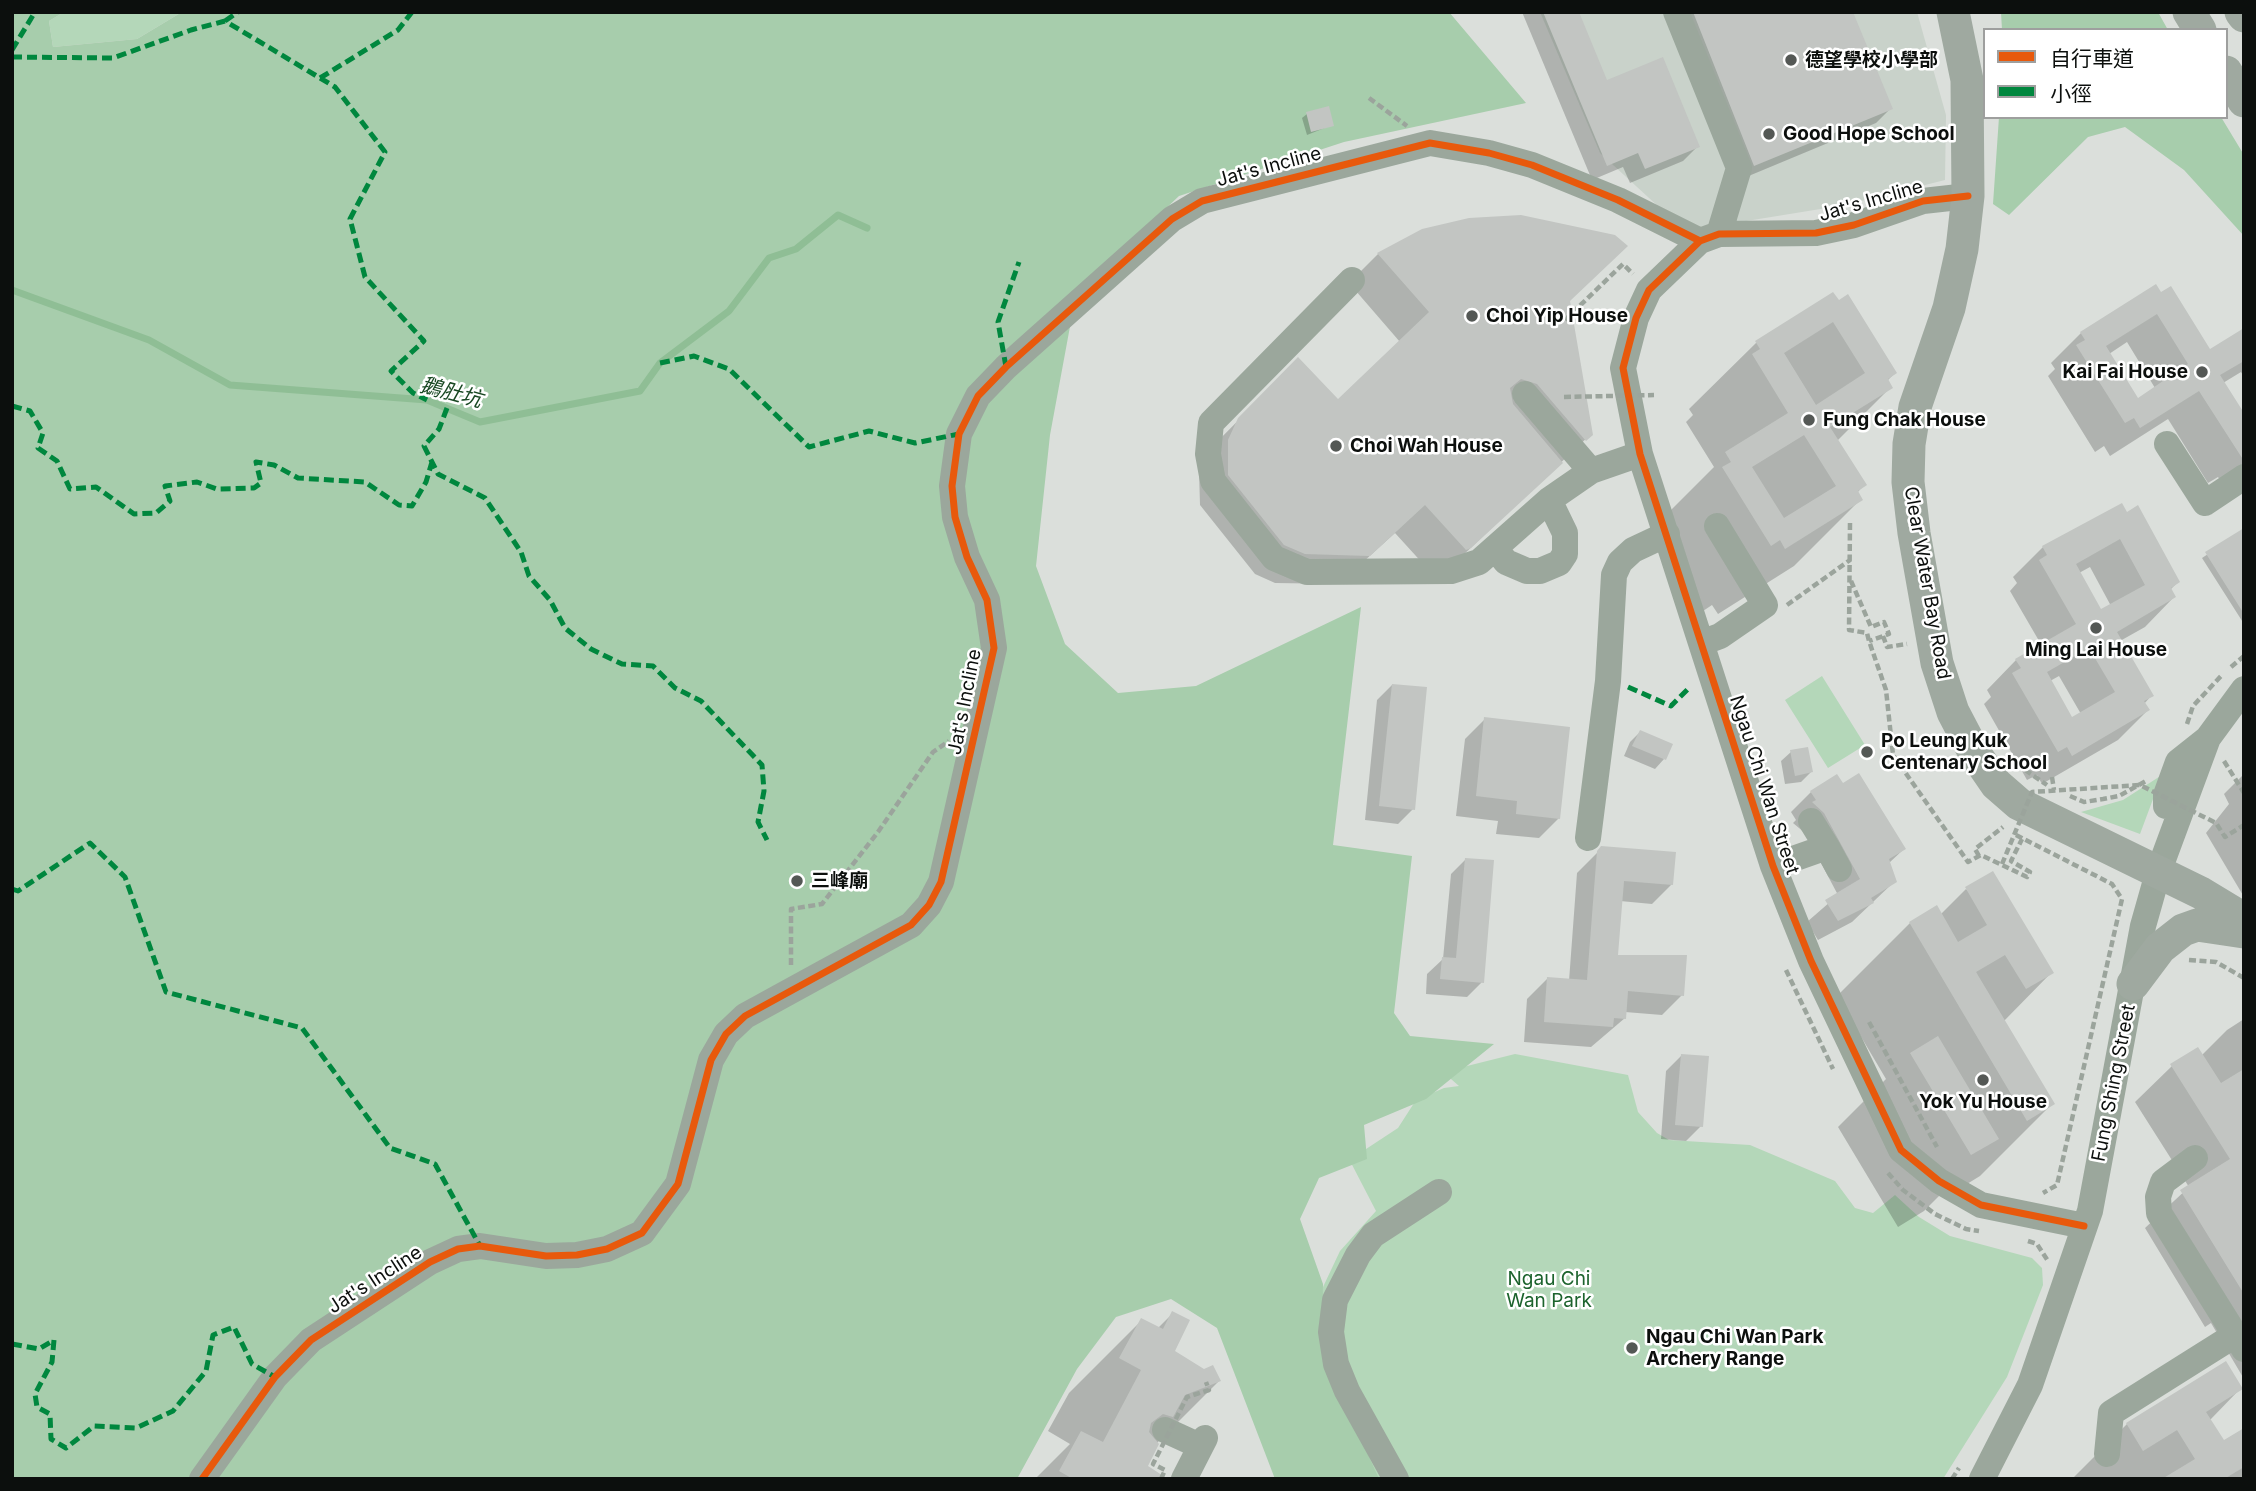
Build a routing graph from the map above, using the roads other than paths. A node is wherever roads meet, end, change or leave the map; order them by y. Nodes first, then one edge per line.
1 (1676, 12) edge
2 (1953, 12) edge
3 (2189, 12) edge
4 (2199, 28) edge
5 (2228, 75) edge
6 (2244, 101) edge
7 (1968, 196) junction
8 (1709, 237) junction
9 (1352, 281) dead end
10 (1525, 394) dead end
11 (2167, 444) dead end
12 (1640, 454) junction
13 (1591, 471) junction
14 (2244, 477) edge
15 (1549, 500) junction
16 (1717, 527) dead end
17 (1667, 534) junction
18 (1495, 548) junction
19 (1701, 643) junction
20 (2244, 689) edge
21 (1811, 821) dead end
22 (1588, 838) dead end
23 (1773, 866) junction
24 (2158, 873) junction
25 (2244, 919) edge
26 (2244, 932) edge
27 (2133, 984) junction
28 (2195, 1158) dead end
29 (1439, 1192) dead end
30 (2084, 1226) junction
31 (2239, 1342) edge
32 (1165, 1430) dead end
33 (2107, 1454) dead end
34 (202, 1479) edge
35 (1184, 1479) edge
36 (1396, 1479) edge
37 (1982, 1479) edge

1 - 8 street
2 - 7 main road, Clear Water Bay Road
3 - 4 main road
5 - 6 main road
7 - 8 street, Jat's Incline
7 - 24 main road, Clear Water Bay Road
8 - 12 street, Ngau Chi Wan Street
8 - 34 street, Jat's Incline
9 - 18 street
10 - 13 street
11 - 14 street
12 - 13 street
12 - 17 street, Ngau Chi Wan Street
13 - 15 street
15 - 18 street
15 - 18 street
16 - 19 street
17 - 19 street, Ngau Chi Wan Street
17 - 22 street
19 - 23 street, Ngau Chi Wan Street
20 - 24 street, Fung Shing Street
21 - 23 street
23 - 30 street, Ngau Chi Wan Street
24 - 25 main road, Clear Water Bay Road
24 - 27 street, Fung Shing Street
26 - 27 main road
27 - 30 street, Fung Shing Street
28 - 31 street
29 - 36 street
30 - 37 street, Fung Shing Street
31 - 33 street
32 - 35 street

